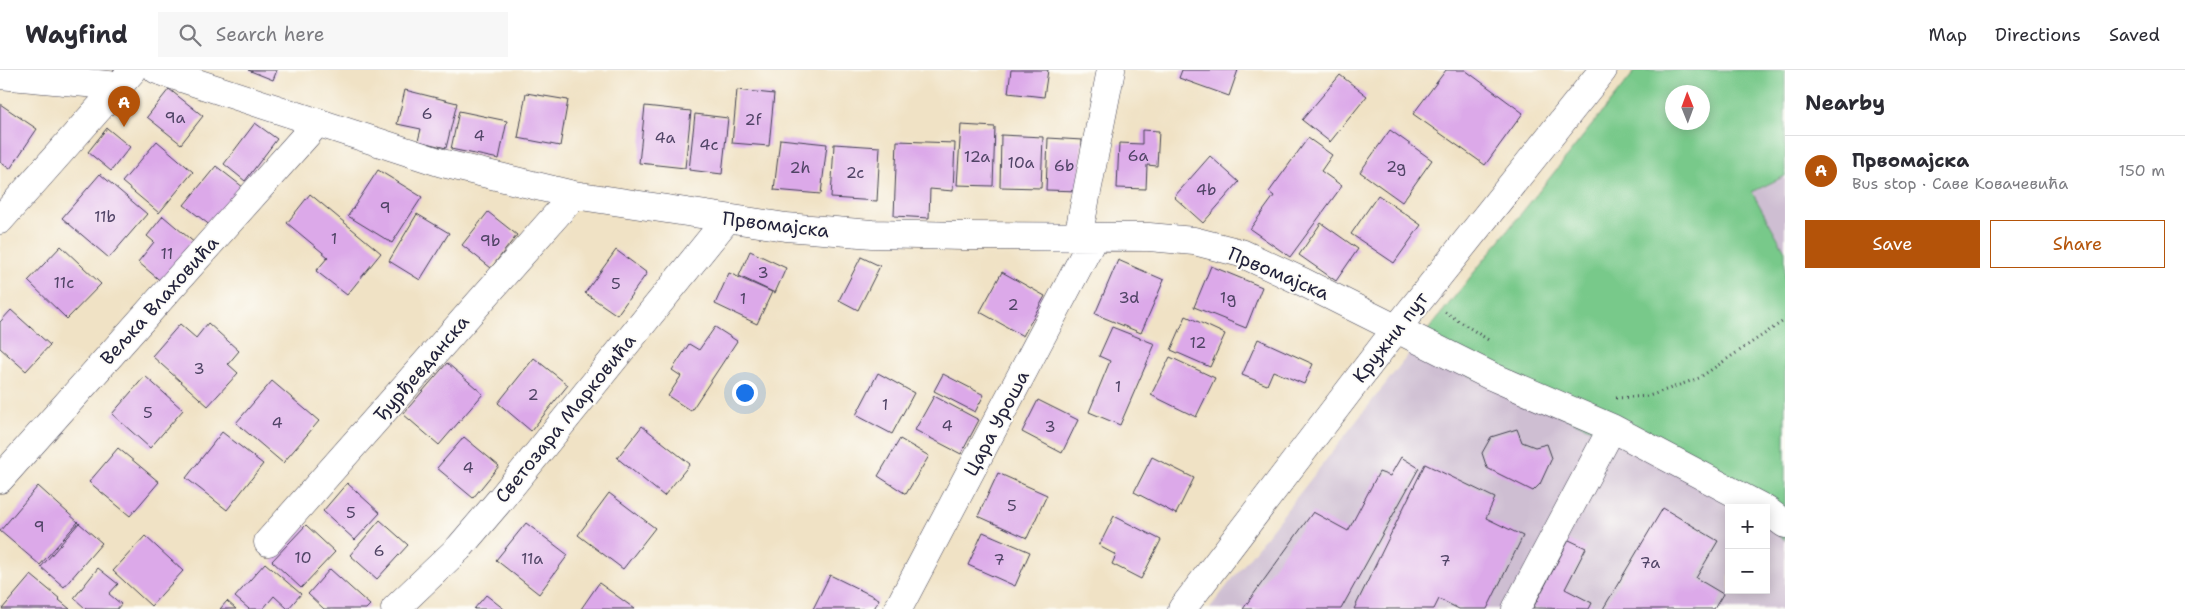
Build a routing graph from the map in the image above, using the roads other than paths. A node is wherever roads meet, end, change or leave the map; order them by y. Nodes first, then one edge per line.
1 (157, 70) edge
2 (1111, 70) edge
3 (1603, 70) edge
4 (0, 75) edge
5 (126, 78) edge
6 (318, 122) junction
7 (574, 195) junction
8 (727, 219) junction
9 (0, 220) edge
10 (1086, 237) junction
11 (1397, 328) junction
12 (1612, 428) junction
13 (0, 479) edge
14 (1755, 504) edge
15 (1770, 513) edge
16 (1785, 524) edge
17 (268, 542) dead end
18 (395, 609) edge
19 (898, 609) edge
20 (1182, 609) edge
21 (1516, 609) edge

1 - 6 street, Првомајска
2 - 10 street, Цара Уроша
3 - 11 street, Кружни пут
4 - 5 street
5 - 9 street
6 - 7 street, Првомајска
6 - 13 street, Вељка Влаховића
7 - 8 street, Првомајска
7 - 17 street, Ђурђевданска
8 - 10 street, Првомајска
8 - 18 street, Светозара Марковића
10 - 11 street, Првомајска
10 - 19 street, Цара Уроша
11 - 12 street, Првомајска
11 - 20 street, Кружни пут
12 - 14 street, Првомајска
12 - 21 street
15 - 16 street

